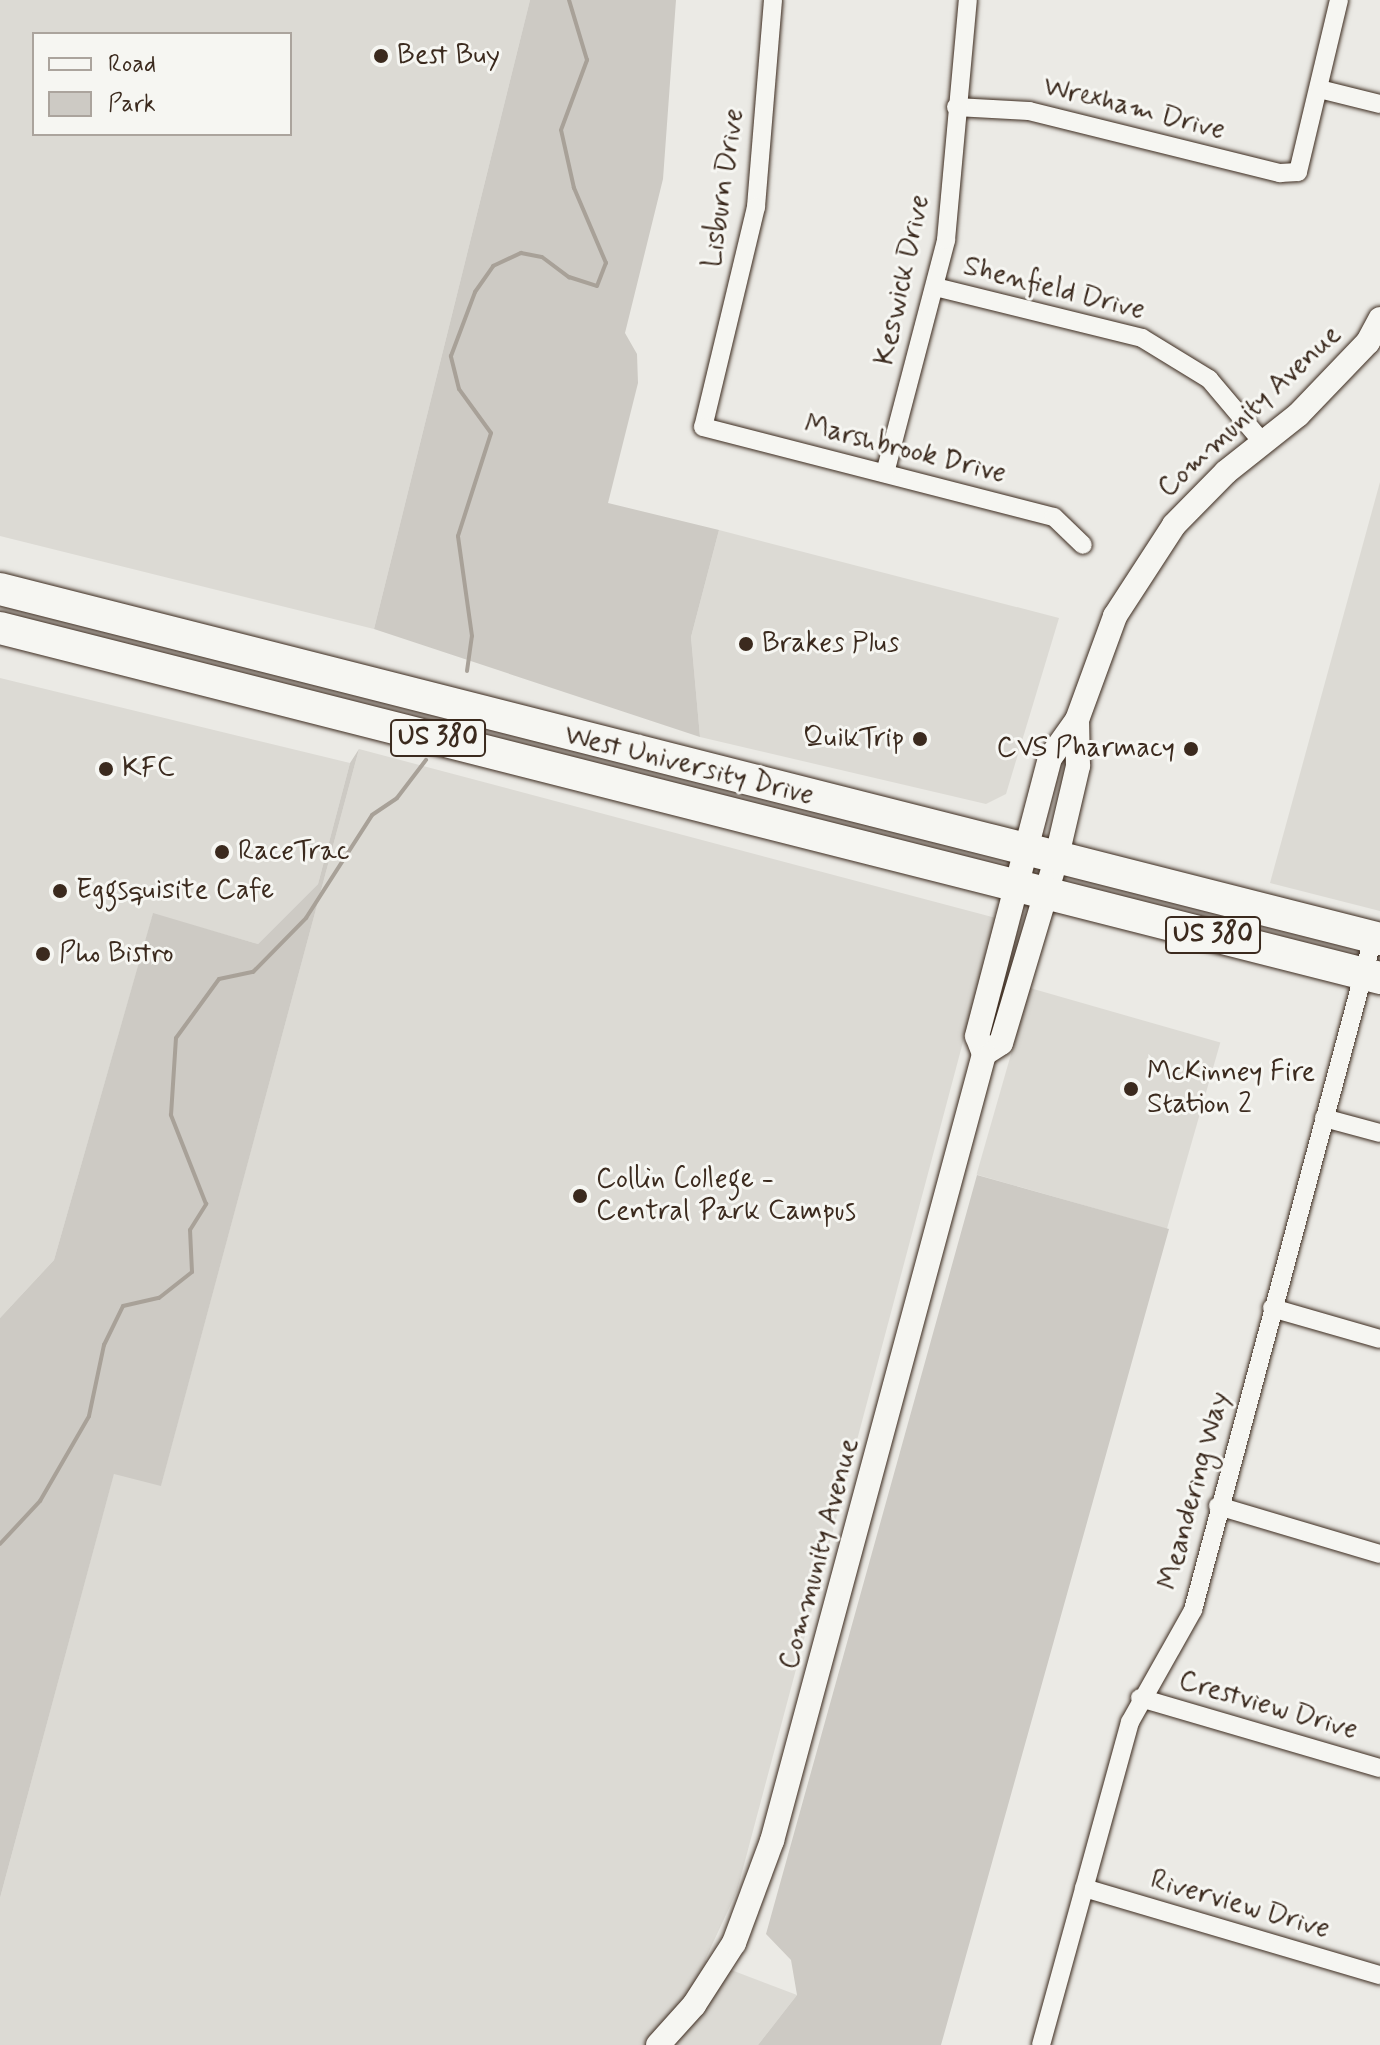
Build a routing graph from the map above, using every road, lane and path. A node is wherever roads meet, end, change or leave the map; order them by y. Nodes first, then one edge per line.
1 (773, 0) edge
2 (968, 0) edge
3 (1339, 0) edge
4 (1319, 89) junction
5 (1380, 104) edge
6 (956, 107) junction
7 (935, 287) junction
8 (1380, 319) edge
9 (703, 427) joint
10 (1263, 443) junction
11 (885, 473) junction
12 (1083, 545) dead end
13 (0, 589) edge
14 (0, 628) edge
15 (1041, 856) junction
16 (1032, 888) junction
17 (1377, 938) edge
18 (1372, 976) edge
19 (1324, 1118) junction
20 (1380, 1133) edge
21 (1272, 1308) junction
22 (1380, 1339) edge
23 (1218, 1506) junction
24 (1380, 1554) edge
25 (1140, 1698) junction
26 (1380, 1768) edge
27 (1084, 1888) junction
28 (1380, 1975) edge
29 (658, 2045) edge
30 (1041, 2045) edge

1 - 9 street, Lisburn Drive
2 - 6 street, Keswick Drive
3 - 4 street
4 - 5 street
4 - 6 street, Wrexham Drive
6 - 7 street, Keswick Drive
7 - 10 street, Shenfield Drive
7 - 11 street, Keswick Drive
8 - 10 street, Community Avenue
9 - 11 street, Marshbrook Drive
10 - 15 street, Community Avenue
11 - 12 street, Marshbrook Drive
13 - 15 highway, West University Drive / US 380
14 - 16 highway, West University Drive / US 380
15 - 16 street, Community Avenue
15 - 17 highway, West University Drive / US 380
16 - 18 highway, West University Drive / US 380
16 - 29 street, Community Avenue
17 - 18 street, Meandering Way
18 - 19 street, Meandering Way
19 - 20 street
19 - 21 street, Meandering Way
21 - 22 street
21 - 23 street, Meandering Way
23 - 24 street
23 - 25 street, Meandering Way
25 - 26 street, Crestview Drive
25 - 27 street, Meandering Way
27 - 28 street, Riverview Drive
27 - 30 street, Meandering Way

